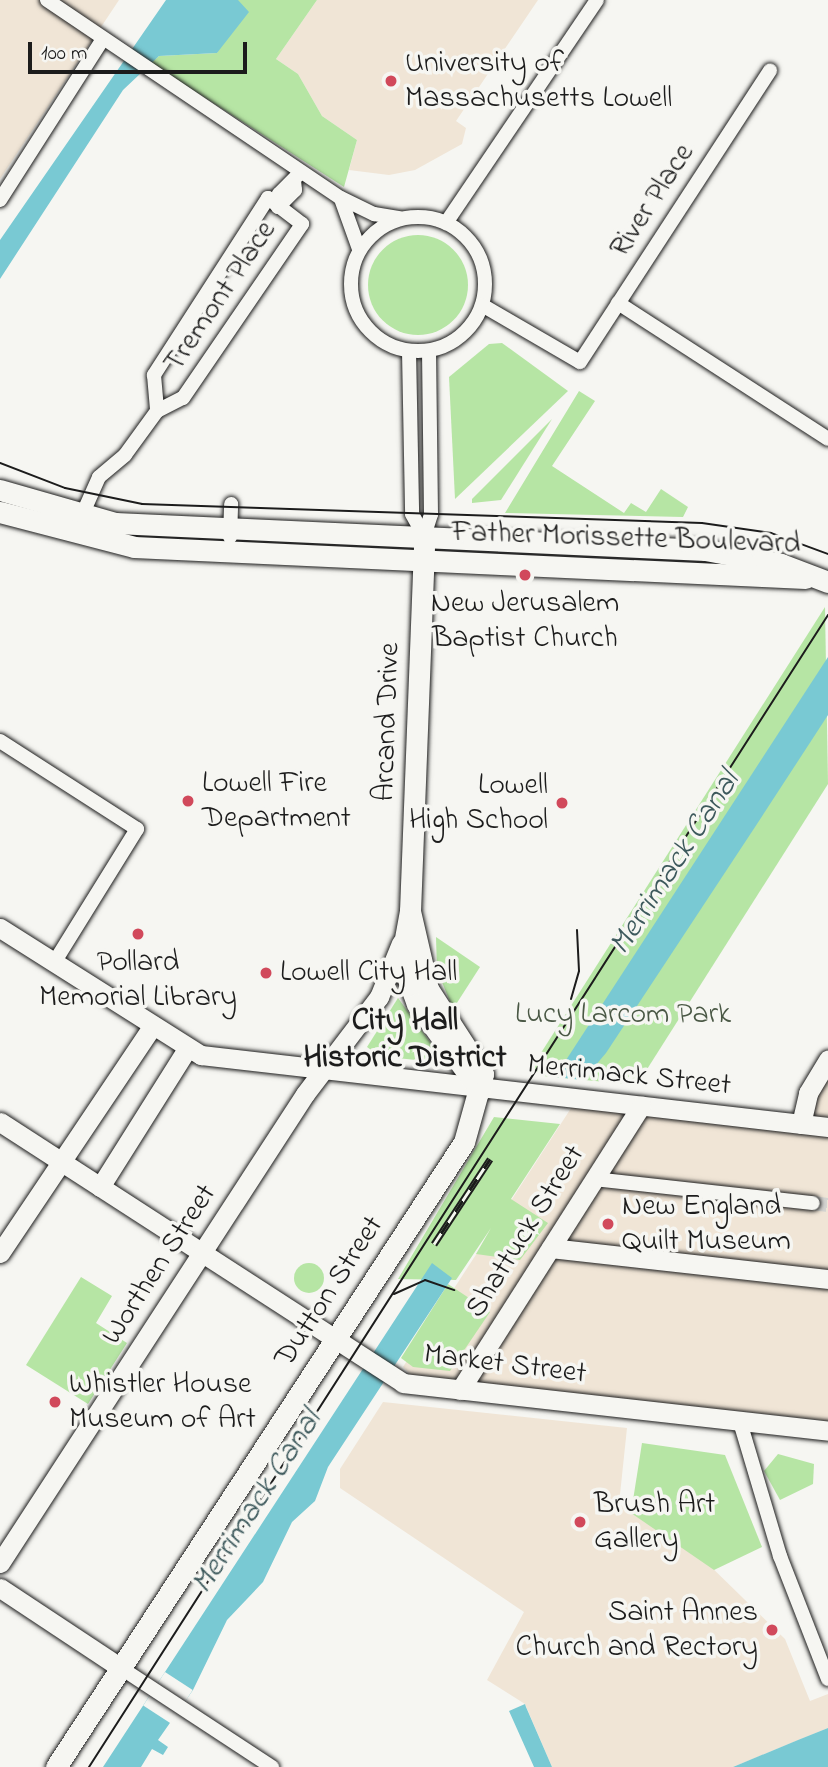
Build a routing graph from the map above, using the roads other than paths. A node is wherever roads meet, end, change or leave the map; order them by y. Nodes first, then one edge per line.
1 (47, 0) edge
2 (597, 0) edge
3 (103, 39) junction
4 (770, 70) dead end
5 (297, 177) junction
6 (341, 198) junction
7 (0, 200) edge
8 (278, 207) junction
9 (402, 218) junction
10 (446, 223) junction
11 (359, 249) junction
12 (618, 303) junction
13 (482, 305) junction
14 (409, 351) junction
15 (429, 351) junction
16 (157, 411) junction
17 (828, 439) edge
18 (0, 490) edge
19 (231, 504) dead end
20 (0, 512) edge
21 (82, 514) junction
22 (230, 528) junction
23 (75, 536) junction
24 (424, 536) junction
25 (229, 552) junction
26 (424, 560) junction
27 (821, 580) edge
28 (0, 741) edge
29 (410, 911) junction
30 (0, 928) edge
31 (402, 940) junction
32 (54, 963) junction
33 (151, 1028) junction
34 (187, 1049) junction
35 (828, 1060) edge
36 (326, 1072) junction
37 (480, 1090) junction
38 (641, 1106) junction
39 (0, 1122) edge
40 (801, 1124) junction
41 (828, 1127) edge
42 (60, 1161) junction
43 (594, 1180) junction
44 (100, 1186) junction
45 (813, 1203) tunnel mouth
46 (551, 1248) junction
47 (0, 1252) edge
48 (204, 1253) junction
49 (828, 1279) edge
50 (335, 1339) junction
51 (460, 1390) junction
52 (740, 1422) junction
53 (828, 1431) edge
54 (0, 1563) edge
55 (0, 1588) edge
56 (121, 1668) junction
57 (828, 1679) edge
58 (56, 1767) edge
59 (272, 1767) edge

1 - 3 street
2 - 10 street
3 - 5 street
3 - 7 street
4 - 12 street, River Place
5 - 6 street
5 - 8 street, Tremont Place
6 - 9 street
6 - 11 street
8 - 16 street, Tremont Place
8 - 16 street, Tremont Place
9 - 10 street
9 - 11 street
10 - 13 street
11 - 14 street
12 - 13 street, River Place
12 - 17 street
13 - 15 street
14 - 15 street
14 - 24 street, Arcand Drive
15 - 24 street, Arcand Drive
16 - 21 street, Tremont Place
18 - 21 main road, Father Morissette Boulevard
19 - 22 street
20 - 23 main road, Father Morissette Boulevard
21 - 22 main road, Father Morissette Boulevard
21 - 23 street, Tremont Place
22 - 24 main road, Father Morissette Boulevard
22 - 25 street
23 - 25 main road, Father Morissette Boulevard
24 - 26 main road, Arcand Drive
24 - 27 main road, Father Morissette Boulevard
25 - 26 main road, Father Morissette Boulevard
26 - 27 main road, Father Morissette Boulevard
26 - 29 main road, Arcand Drive
28 - 32 street
29 - 31 main road, Arcand Drive
29 - 37 main road, Arcand Drive
30 - 32 main road, Merrimack Street
31 - 36 main road, Arcand Drive
31 - 37 main road, Arcand Drive
32 - 33 main road, Merrimack Street
33 - 34 main road, Merrimack Street
33 - 42 main road
34 - 36 main road, Merrimack Street
34 - 44 main road
35 - 40 main road
36 - 37 main road, Merrimack Street
36 - 48 main road, Worthen Street
37 - 38 main road, Merrimack Street
37 - 50 main road, Dutton Street
38 - 40 main road, Merrimack Street
38 - 43 main road, Shattuck Street
39 - 42 main road, Market Street
40 - 41 main road, Merrimack Street
42 - 44 main road, Market Street
42 - 47 main road
43 - 45 street
43 - 46 main road, Shattuck Street
44 - 48 main road, Market Street
46 - 49 main road
46 - 51 main road, Shattuck Street
48 - 50 main road, Market Street
48 - 54 main road, Worthen Street
50 - 51 main road, Market Street
50 - 56 main road, Dutton Street
51 - 52 main road, Market Street
52 - 53 main road, Market Street
52 - 57 street
55 - 56 main road
56 - 58 main road, Dutton Street
56 - 59 street

